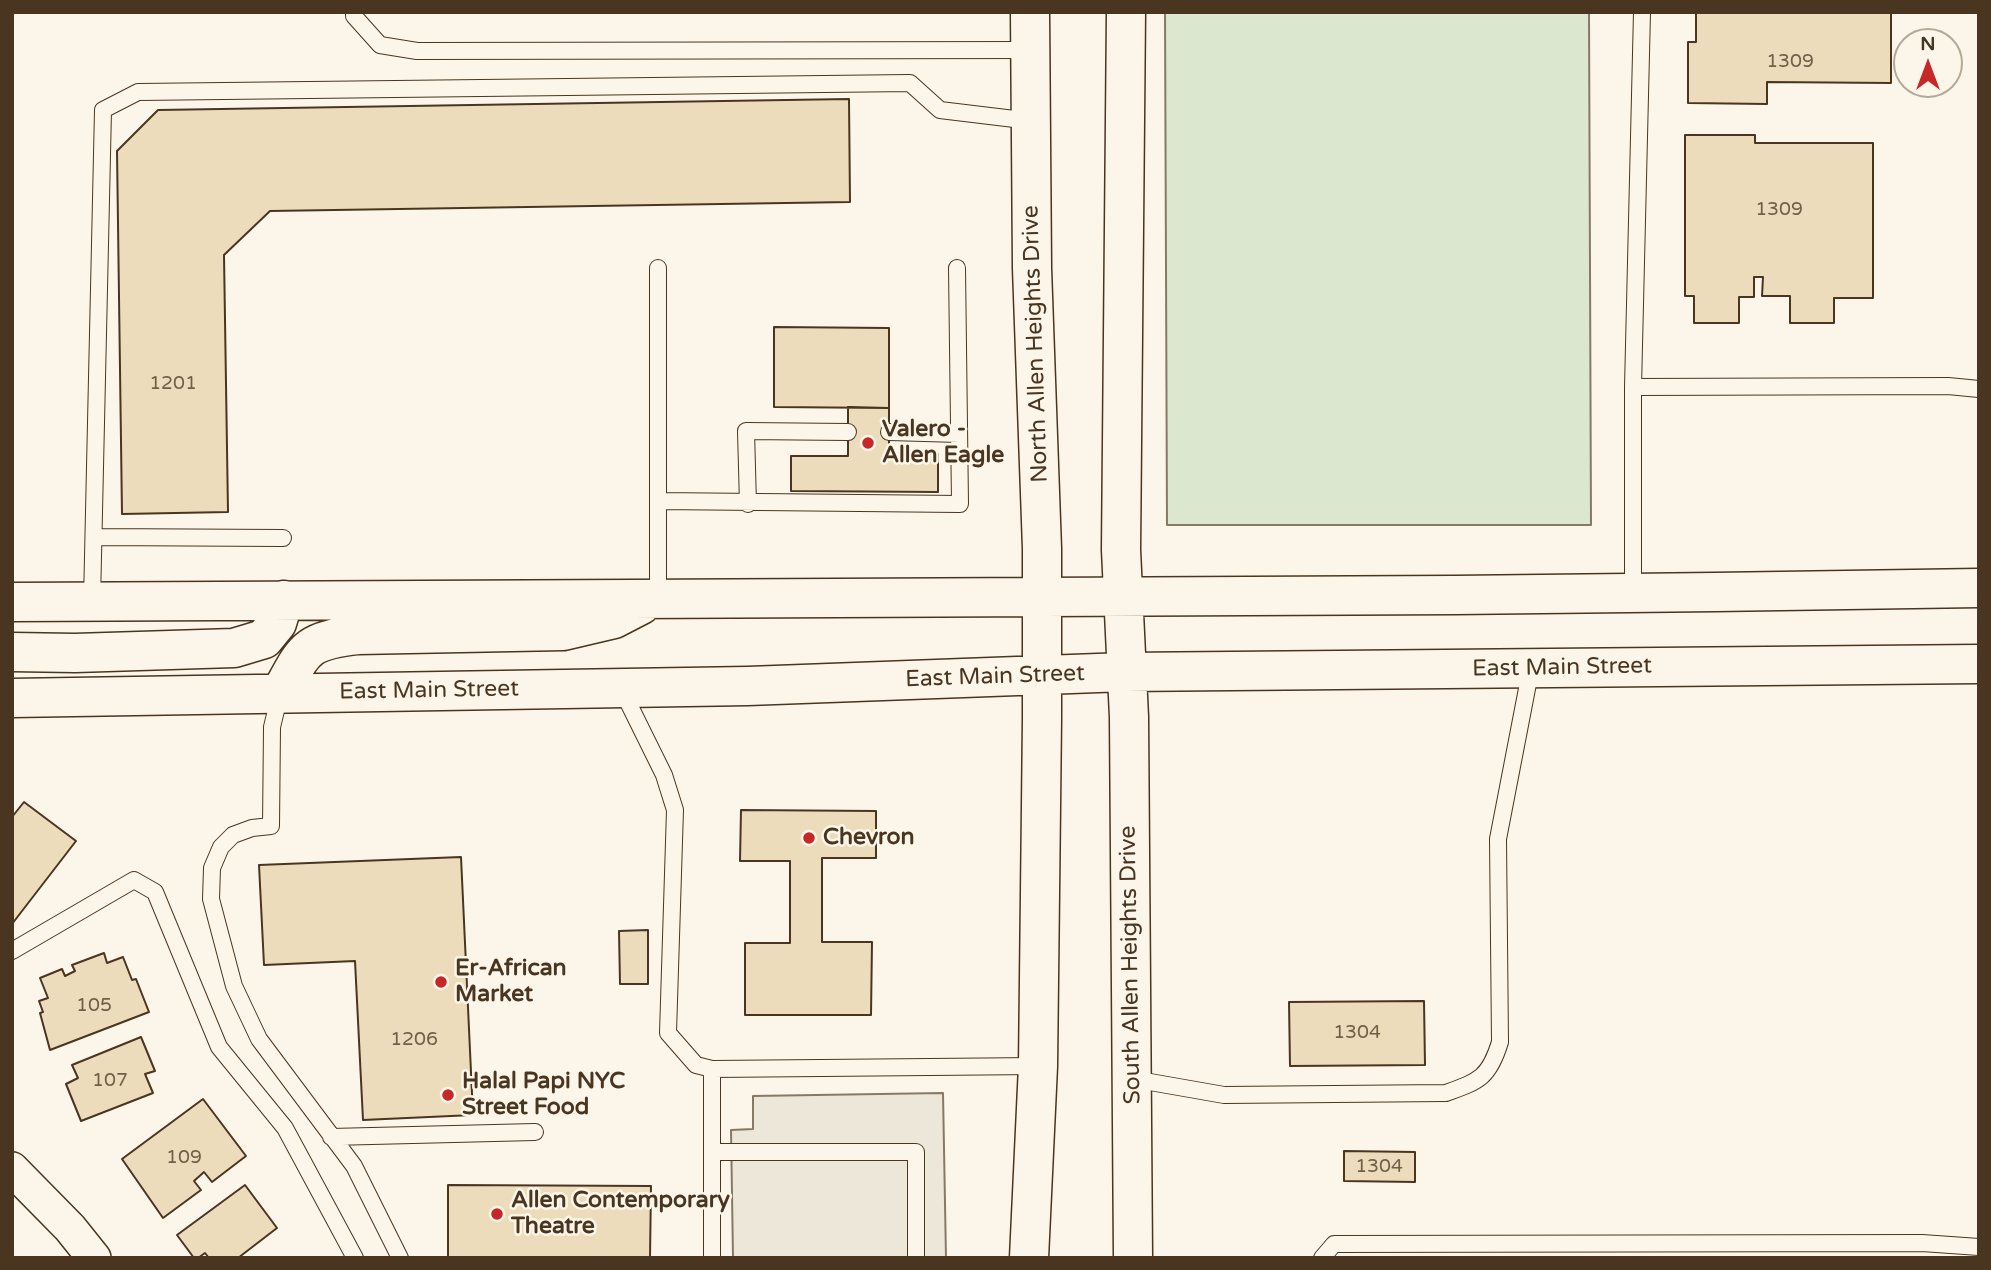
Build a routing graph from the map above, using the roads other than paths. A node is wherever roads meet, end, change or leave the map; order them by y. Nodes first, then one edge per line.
1 (354, 12) edge
2 (1030, 12) edge
3 (1126, 12) edge
4 (1642, 12) edge
5 (1030, 50) junction
6 (1031, 121) junction
7 (657, 268) dead end
8 (957, 268) dead end
9 (1633, 387) junction
10 (1979, 389) edge
11 (848, 432) dead end
12 (889, 432) dead end
13 (959, 434) junction
14 (659, 501) junction
15 (748, 504) junction
16 (94, 537) junction
17 (283, 538) dead end
18 (1979, 588) edge
19 (1633, 592) junction
20 (1122, 594) junction
21 (658, 597) junction
22 (1042, 597) junction
23 (284, 600) junction
24 (92, 601) junction
25 (12, 602) edge
26 (12, 652) edge
27 (1979, 664) edge
28 (1531, 668) junction
29 (1125, 672) junction
30 (1042, 676) junction
31 (621, 687) junction
32 (280, 694) junction
33 (12, 698) edge
34 (12, 951) edge
35 (1038, 1066) junction
36 (712, 1069) junction
37 (1133, 1079) junction
38 (535, 1132) dead end
39 (331, 1137) junction
40 (712, 1152) junction
41 (12, 1169) edge
42 (1979, 1248) edge
43 (94, 1258) edge
44 (355, 1258) edge
45 (400, 1258) edge
46 (712, 1258) edge
47 (916, 1258) edge
48 (1029, 1258) edge
49 (1133, 1258) edge
50 (1322, 1258) edge

1 - 5 lane
2 - 5 main road, North Allen Heights Drive
3 - 20 main road
4 - 9 lane
5 - 6 main road, North Allen Heights Drive
6 - 16 lane
6 - 22 main road, North Allen Heights Drive
7 - 14 lane
8 - 13 lane
9 - 10 lane
9 - 19 lane
11 - 15 lane
12 - 13 lane
13 - 15 lane
14 - 15 lane
14 - 21 lane
16 - 17 lane
16 - 24 lane
18 - 19 main road
19 - 20 main road
20 - 22 main road
20 - 29 main road
21 - 22 main road
21 - 23 main road
21 - 32 main road
22 - 30 main road, North Allen Heights Drive
23 - 24 main road
23 - 26 main road
24 - 25 main road
27 - 28 main road, East Main Street
28 - 29 main road, East Main Street
28 - 37 lane
29 - 30 main road, East Main Street
29 - 37 main road, South Allen Heights Drive
30 - 31 main road, East Main Street
30 - 35 main road
31 - 32 main road, East Main Street
31 - 36 lane
32 - 33 main road, East Main Street
32 - 39 lane
34 - 44 lane
35 - 36 lane
35 - 48 main road
36 - 40 lane
37 - 49 main road, South Allen Heights Drive
38 - 39 lane
39 - 45 lane
40 - 46 lane
40 - 47 lane
41 - 43 street
42 - 50 lane

